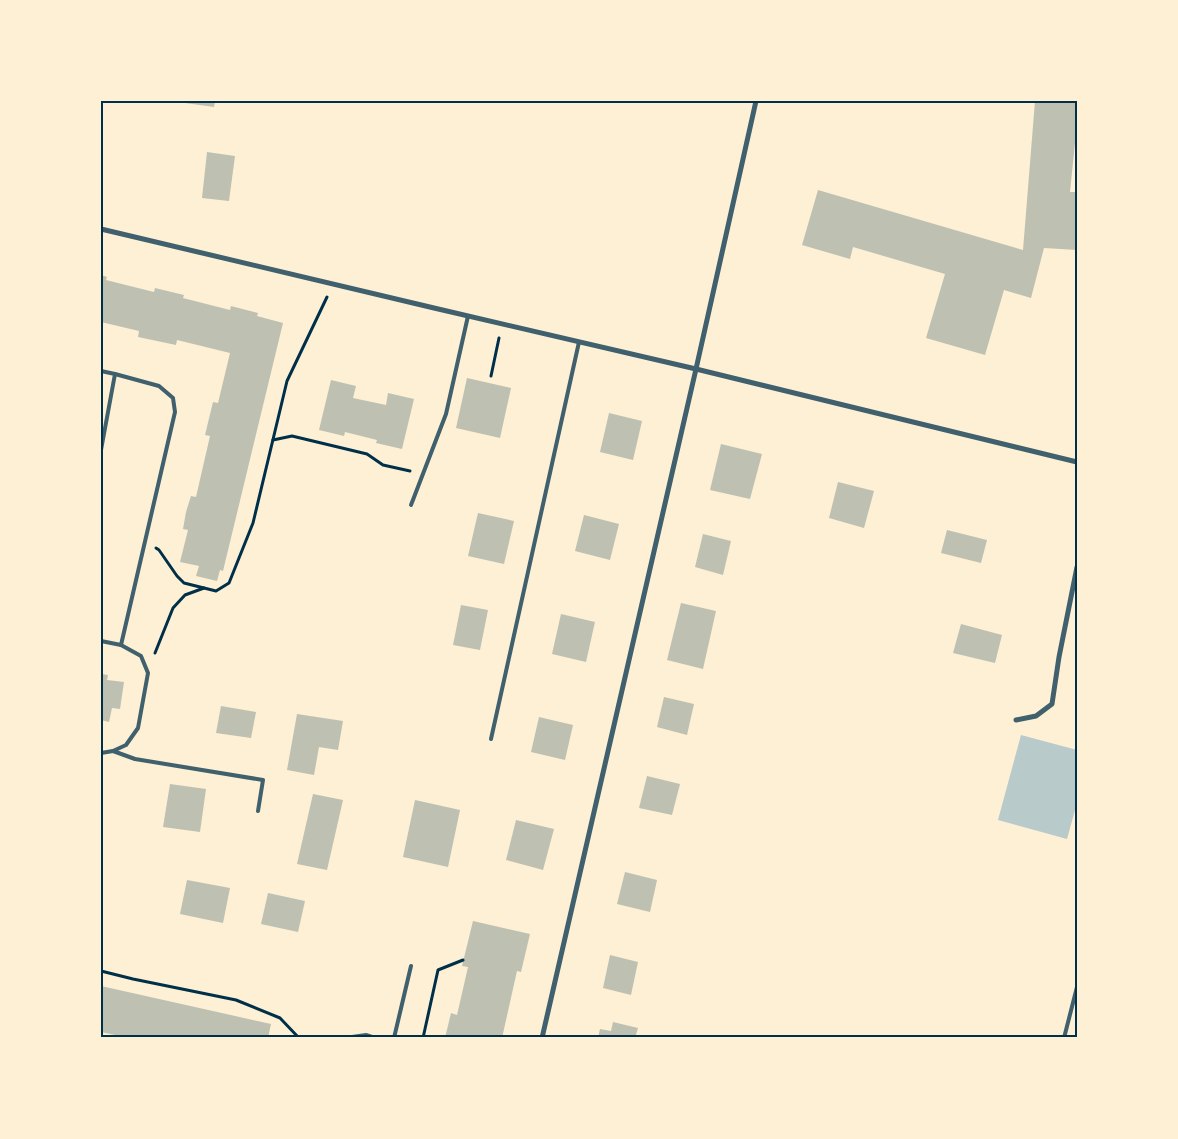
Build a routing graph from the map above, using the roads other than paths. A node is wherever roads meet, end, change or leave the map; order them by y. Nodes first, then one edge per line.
1 (756, 101) edge
2 (101, 229) edge
3 (468, 316) junction
4 (579, 342) junction
5 (696, 369) junction
6 (101, 371) edge
7 (115, 374) junction
8 (101, 450) edge
9 (1077, 462) edge
10 (411, 506) dead end
11 (1077, 567) edge
12 (101, 641) edge
13 (122, 645) junction
14 (1016, 720) dead end
15 (491, 739) dead end
16 (113, 751) junction
17 (101, 753) edge
18 (258, 811) dead end
19 (411, 966) dead end
20 (1077, 987) edge
21 (345, 1038) edge
22 (376, 1038) edge
23 (394, 1038) edge
24 (542, 1038) edge
25 (1064, 1038) edge

1 - 5 street
2 - 3 street
3 - 4 street
3 - 10 lane
4 - 5 street
4 - 15 lane
5 - 9 street
5 - 24 street
6 - 7 lane
7 - 8 lane
7 - 13 lane
11 - 14 street
12 - 13 lane
13 - 16 lane
16 - 17 lane
16 - 18 lane
19 - 23 lane
20 - 25 lane
21 - 22 lane

